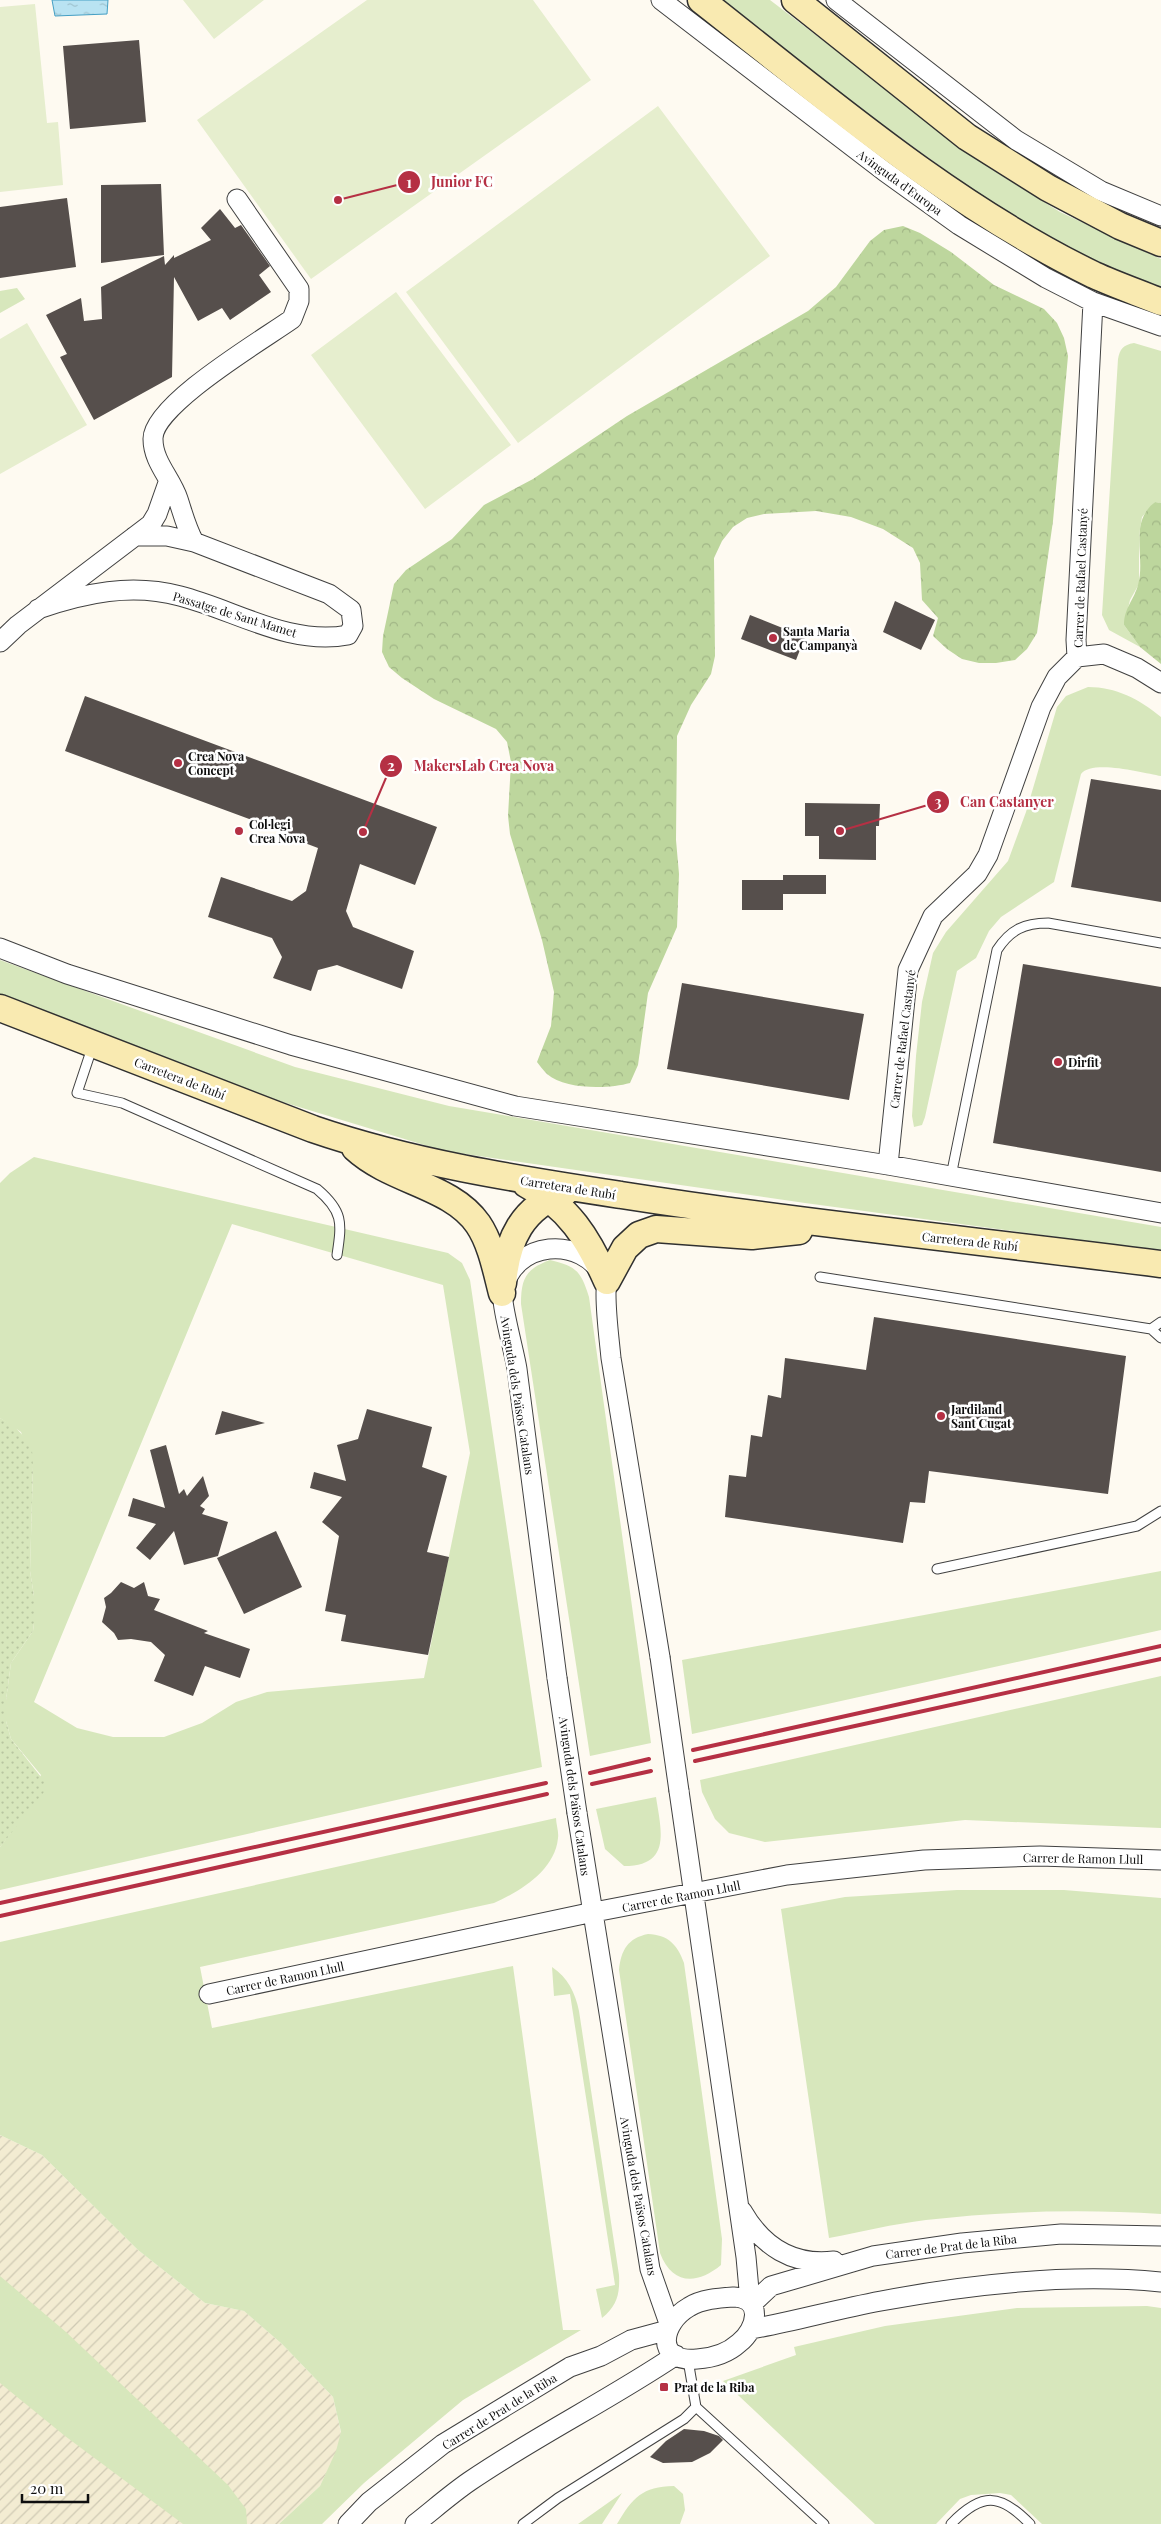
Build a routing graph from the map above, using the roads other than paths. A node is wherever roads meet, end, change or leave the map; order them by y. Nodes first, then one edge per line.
1 (661, 0) edge
2 (701, 0) edge
3 (795, 0) edge
4 (836, 0) edge
5 (237, 199) dead end
6 (1161, 216) edge
7 (1161, 243) edge
8 (1093, 302) junction
9 (1161, 302) edge
10 (1161, 326) edge
11 (169, 480) junction
12 (135, 536) junction
13 (194, 542) junction
14 (38, 609) junction
15 (0, 642) edge
16 (1077, 657) junction
17 (1161, 683) edge
18 (1161, 943) edge
19 (0, 948) edge
20 (0, 1008) edge
21 (93, 1045) junction
22 (347, 1141) junction
23 (888, 1165) junction
24 (951, 1176) junction
25 (514, 1178) junction
26 (577, 1188) junction
27 (550, 1197) junction
28 (1161, 1212) edge
29 (835, 1226) junction
30 (337, 1254) dead end
31 (1161, 1264) edge
32 (820, 1277) dead end
33 (606, 1281) junction
34 (502, 1292) junction
35 (1161, 1322) edge
36 (1151, 1329) junction
37 (1161, 1338) edge
38 (1161, 1511) edge
39 (937, 1569) dead end
40 (1161, 1860) edge
41 (693, 1893) junction
42 (592, 1914) junction
43 (208, 1994) dead end
44 (739, 2206) junction
45 (1161, 2236) edge
46 (872, 2256) junction
47 (1161, 2282) edge
48 (751, 2302) junction
49 (669, 2328) junction
50 (752, 2329) junction
51 (682, 2357) junction
52 (696, 2408) junction
53 (348, 2524) edge
54 (415, 2524) edge
55 (523, 2524) edge
56 (824, 2524) edge
57 (951, 2524) edge
58 (1030, 2524) edge

1 - 8 street, Avinguda d'Europa
2 - 9 main road, Avinguda d'Europa
3 - 7 main road
4 - 6 street
5 - 11 street
8 - 10 street, Avinguda d'Europa
8 - 16 street, Carrer de Rafael Castanyé
11 - 12 street, Passatge de Sant Mamet
11 - 13 street
12 - 13 street
12 - 14 street, Passatge de Sant Mamet
13 - 14 street, Passatge de Sant Mamet
14 - 15 street, Passatge de Sant Mamet
16 - 17 street
16 - 23 street, Carrer de Rafael Castanyé
18 - 24 lane
19 - 23 street
20 - 21 main road, Carretera de Rubí
21 - 22 main road, Carretera de Rubí
21 - 30 lane
22 - 25 main road, Carretera de Rubí
22 - 34 main road
23 - 24 street
24 - 28 street
25 - 26 main road, Carretera de Rubí
25 - 27 main road
26 - 27 main road
26 - 29 main road, Carretera de Rubí
27 - 33 main road
27 - 34 main road
29 - 31 main road, Carretera de Rubí
29 - 33 main road
32 - 36 lane
33 - 34 street
33 - 41 street, bridge
34 - 42 street, Avinguda dels Països Catalans, bridge
35 - 36 lane
36 - 37 lane
38 - 39 lane
40 - 41 street, Carrer de Ramon Llull
41 - 42 street, Carrer de Ramon Llull
41 - 44 street
42 - 43 street, Carrer de Ramon Llull
42 - 49 street, Avinguda dels Països Catalans
44 - 46 street
44 - 48 street
45 - 46 street, Carrer de Prat de la Riba
46 - 48 street, Carrer de Prat de la Riba
47 - 50 street
48 - 49 street
48 - 50 street
49 - 51 street
49 - 53 street, Carrer de Prat de la Riba
50 - 51 street
51 - 52 lane
51 - 54 street
52 - 55 lane
52 - 56 lane
57 - 58 lane

